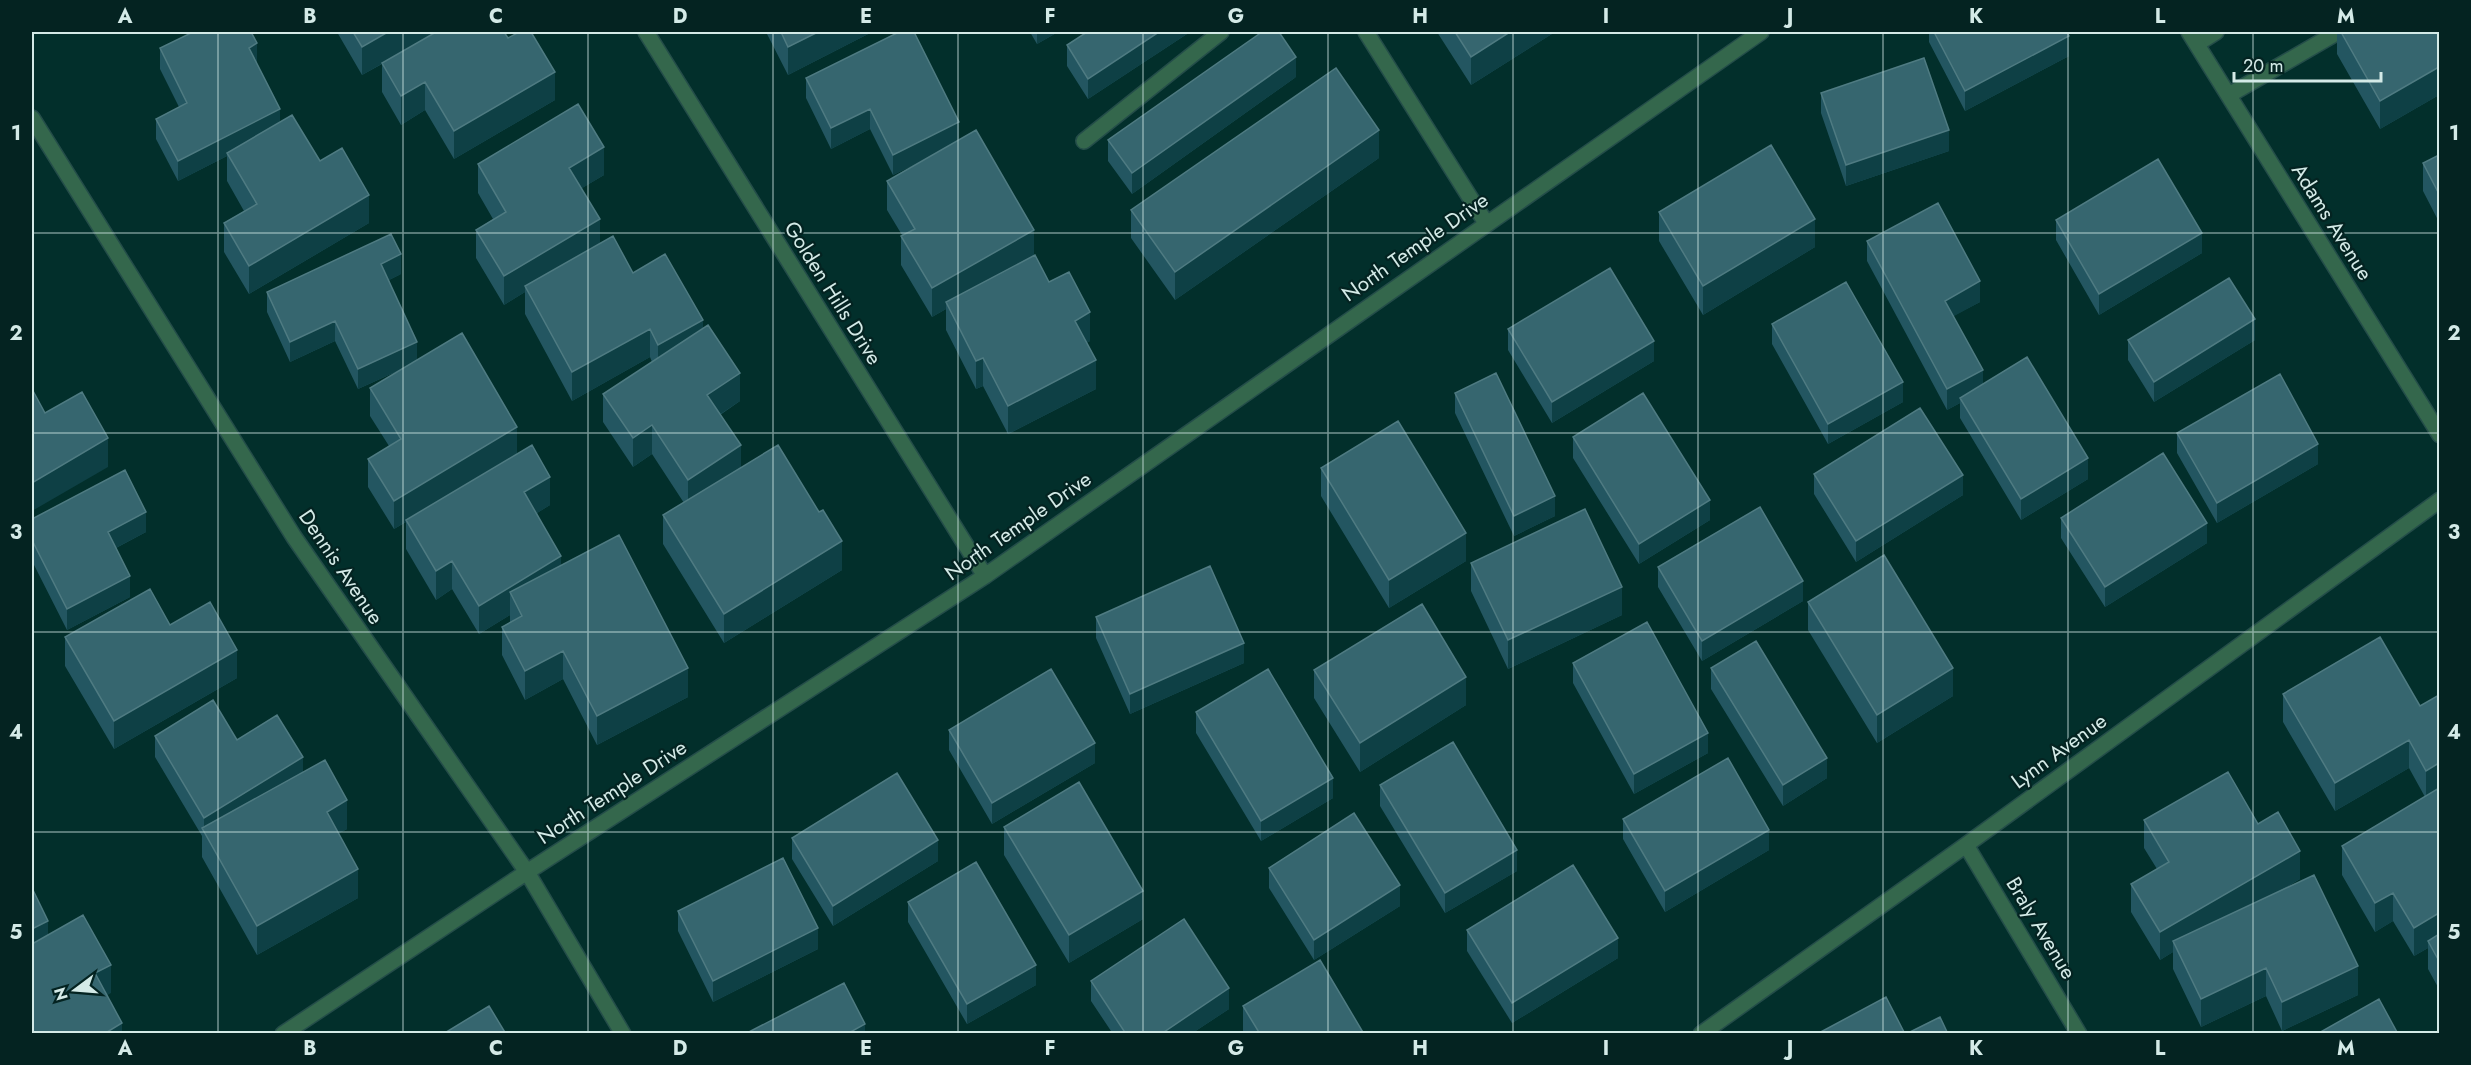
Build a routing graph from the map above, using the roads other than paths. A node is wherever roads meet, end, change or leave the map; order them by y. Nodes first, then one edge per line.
1 (646, 32) edge
2 (1221, 32) edge
3 (1366, 32) edge
4 (1761, 32) edge
5 (2217, 32) edge
6 (2338, 32) edge
7 (2193, 38) edge
8 (2229, 95) junction
9 (32, 118) edge
10 (1084, 141) dead end
11 (1486, 223) junction
12 (2439, 435) edge
13 (2439, 500) edge
14 (986, 576) junction
15 (1966, 845) junction
16 (527, 873) junction
17 (283, 1034) edge
18 (623, 1034) edge
19 (1701, 1034) edge
20 (2079, 1034) edge

1 - 14 street, Golden Hills Drive
2 - 10 street
3 - 11 street
4 - 11 street, North Temple Drive
5 - 7 street
6 - 8 street
7 - 8 street, Adams Avenue
8 - 12 street, Adams Avenue
9 - 16 street, Dennis Avenue
11 - 14 street, North Temple Drive
13 - 15 street, Lynn Avenue
14 - 16 street, North Temple Drive
15 - 19 street, Lynn Avenue
15 - 20 street, Braly Avenue
16 - 17 street, North Temple Drive
16 - 18 street, Dennis Avenue

